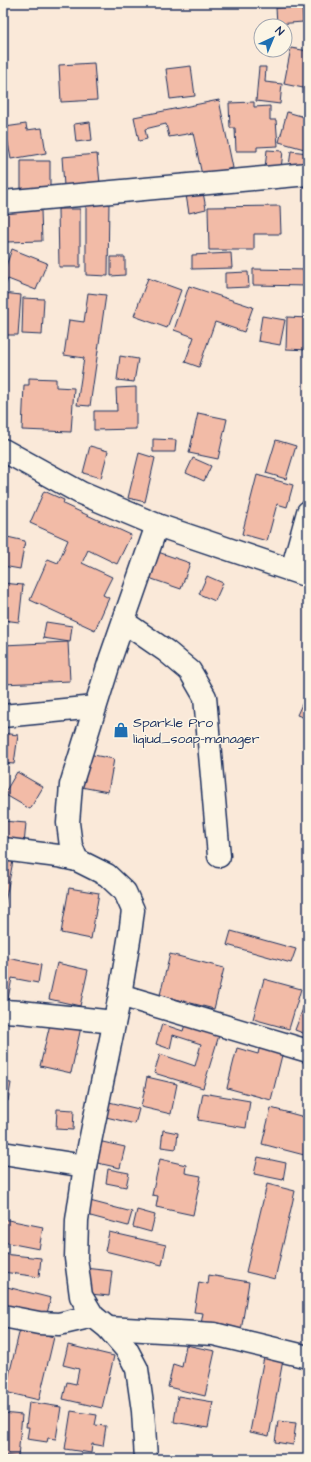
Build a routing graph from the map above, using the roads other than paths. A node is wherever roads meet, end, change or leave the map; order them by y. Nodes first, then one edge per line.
1 (308, 174) edge
2 (3, 202) edge
3 (3, 450) edge
4 (308, 512) edge
5 (157, 525) junction
6 (300, 573) edge
7 (124, 622) junction
8 (95, 707) junction
9 (3, 716) edge
10 (3, 849) edge
11 (219, 856) dead end
12 (77, 860) junction
13 (120, 995) junction
14 (3, 1011) edge
15 (114, 1022) junction
16 (308, 1051) edge
17 (3, 1152) edge
18 (85, 1166) junction
19 (3, 1316) edge
20 (100, 1322) junction
21 (308, 1357) edge
22 (146, 1459) edge

1 - 2 street
3 - 5 street
4 - 6 street
5 - 6 street
5 - 7 street
7 - 8 street
7 - 11 street
8 - 9 street
8 - 12 street
10 - 12 street
12 - 13 street
13 - 15 street
13 - 16 street
14 - 15 street
15 - 18 street
17 - 18 street
18 - 20 street
19 - 20 street
20 - 21 street
20 - 22 street

